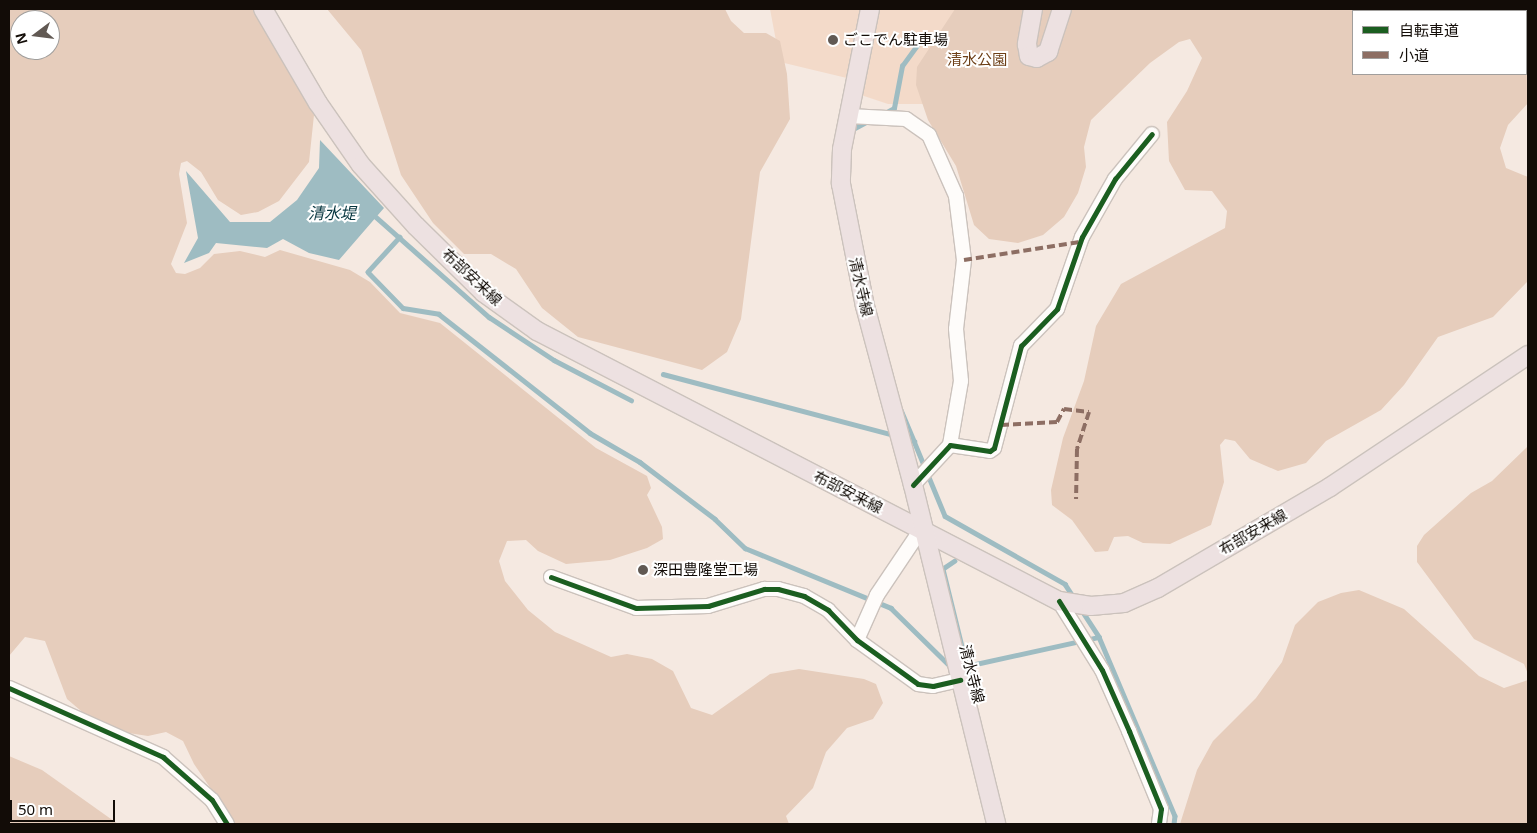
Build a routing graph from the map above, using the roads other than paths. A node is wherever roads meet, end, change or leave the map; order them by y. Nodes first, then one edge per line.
1 (264, 9) edge
2 (870, 9) edge
3 (1033, 9) edge
4 (1062, 9) edge
5 (849, 116) junction
6 (1152, 134) dead end
7 (1528, 356) edge
8 (950, 445) junction
9 (913, 485) junction
10 (924, 530) junction
11 (550, 576) dead end
12 (1059, 601) junction
13 (857, 640) junction
14 (960, 680) junction
15 (9, 688) edge
16 (227, 824) edge
17 (996, 824) edge
18 (1159, 824) edge

1 - 10 main road, 布部安来線
2 - 5 main road, 清水寺線
3 - 4 main road
5 - 8 street
5 - 9 main road, 清水寺線
6 - 8 street
7 - 12 main road, 布部安来線
8 - 9 street
9 - 10 main road, 清水寺線
10 - 12 main road, 布部安来線
10 - 13 street
10 - 14 main road, 清水寺線
11 - 13 street
12 - 18 street
13 - 14 street
14 - 17 main road, 清水寺線
15 - 16 street

